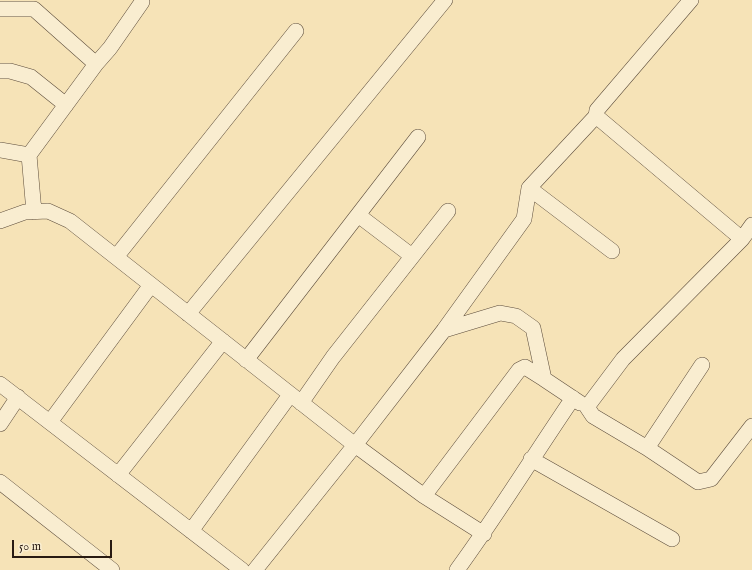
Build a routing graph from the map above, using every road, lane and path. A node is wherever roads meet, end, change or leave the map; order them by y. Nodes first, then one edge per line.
1 (445, 0) edge
2 (691, 0) edge
3 (142, 2) dead end
4 (0, 9) edge
5 (296, 31) dead end
6 (96, 64) junction
7 (0, 71) edge
8 (66, 104) junction
9 (596, 116) junction
10 (418, 137) dead end
11 (0, 150) edge
12 (29, 155) junction
13 (529, 188) junction
14 (448, 211) dead end
15 (34, 212) junction
16 (358, 215) junction
17 (0, 221) edge
18 (752, 225) edge
19 (742, 239) junction
20 (612, 251) dead end
21 (412, 256) junction
22 (116, 257) junction
23 (151, 285) junction
24 (188, 314) junction
25 (444, 330) junction
26 (223, 341) junction
27 (246, 360) junction
28 (702, 365) dead end
29 (544, 379) junction
30 (0, 384) edge
31 (18, 397) junction
32 (573, 398) junction
33 (295, 399) junction
34 (587, 408) junction
35 (50, 422) junction
36 (0, 424) edge
37 (752, 426) edge
38 (355, 445) junction
39 (647, 448) junction
40 (531, 459) junction
41 (118, 475) junction
42 (0, 482) edge
43 (424, 496) junction
44 (192, 531) junction
45 (484, 534) junction
46 (672, 539) dead end
47 (112, 570) edge
48 (242, 570) edge
49 (255, 570) edge
50 (457, 570) edge

1 - 24 street
2 - 9 street
3 - 6 street
4 - 6 street
5 - 22 street
6 - 8 street
7 - 8 street
8 - 12 street
9 - 13 street
9 - 19 street
10 - 16 street
11 - 12 street
12 - 15 street
13 - 20 street
13 - 25 street
14 - 21 street
15 - 17 street
15 - 22 street
16 - 21 street
16 - 27 street
18 - 19 street
19 - 34 street
21 - 33 street
22 - 23 street
23 - 24 street
23 - 35 street
24 - 26 street
25 - 29 street
25 - 38 street
26 - 27 street
26 - 41 street
27 - 33 street
28 - 39 street
29 - 32 street
29 - 43 street
30 - 31 street
31 - 35 street
31 - 36 street
32 - 34 street
32 - 40 street
33 - 38 street
33 - 44 street
34 - 39 street
35 - 41 street
37 - 39 street
38 - 43 street
38 - 49 street
40 - 45 street
40 - 46 street
41 - 44 street
42 - 47 street
43 - 45 street
44 - 48 street
45 - 50 street

